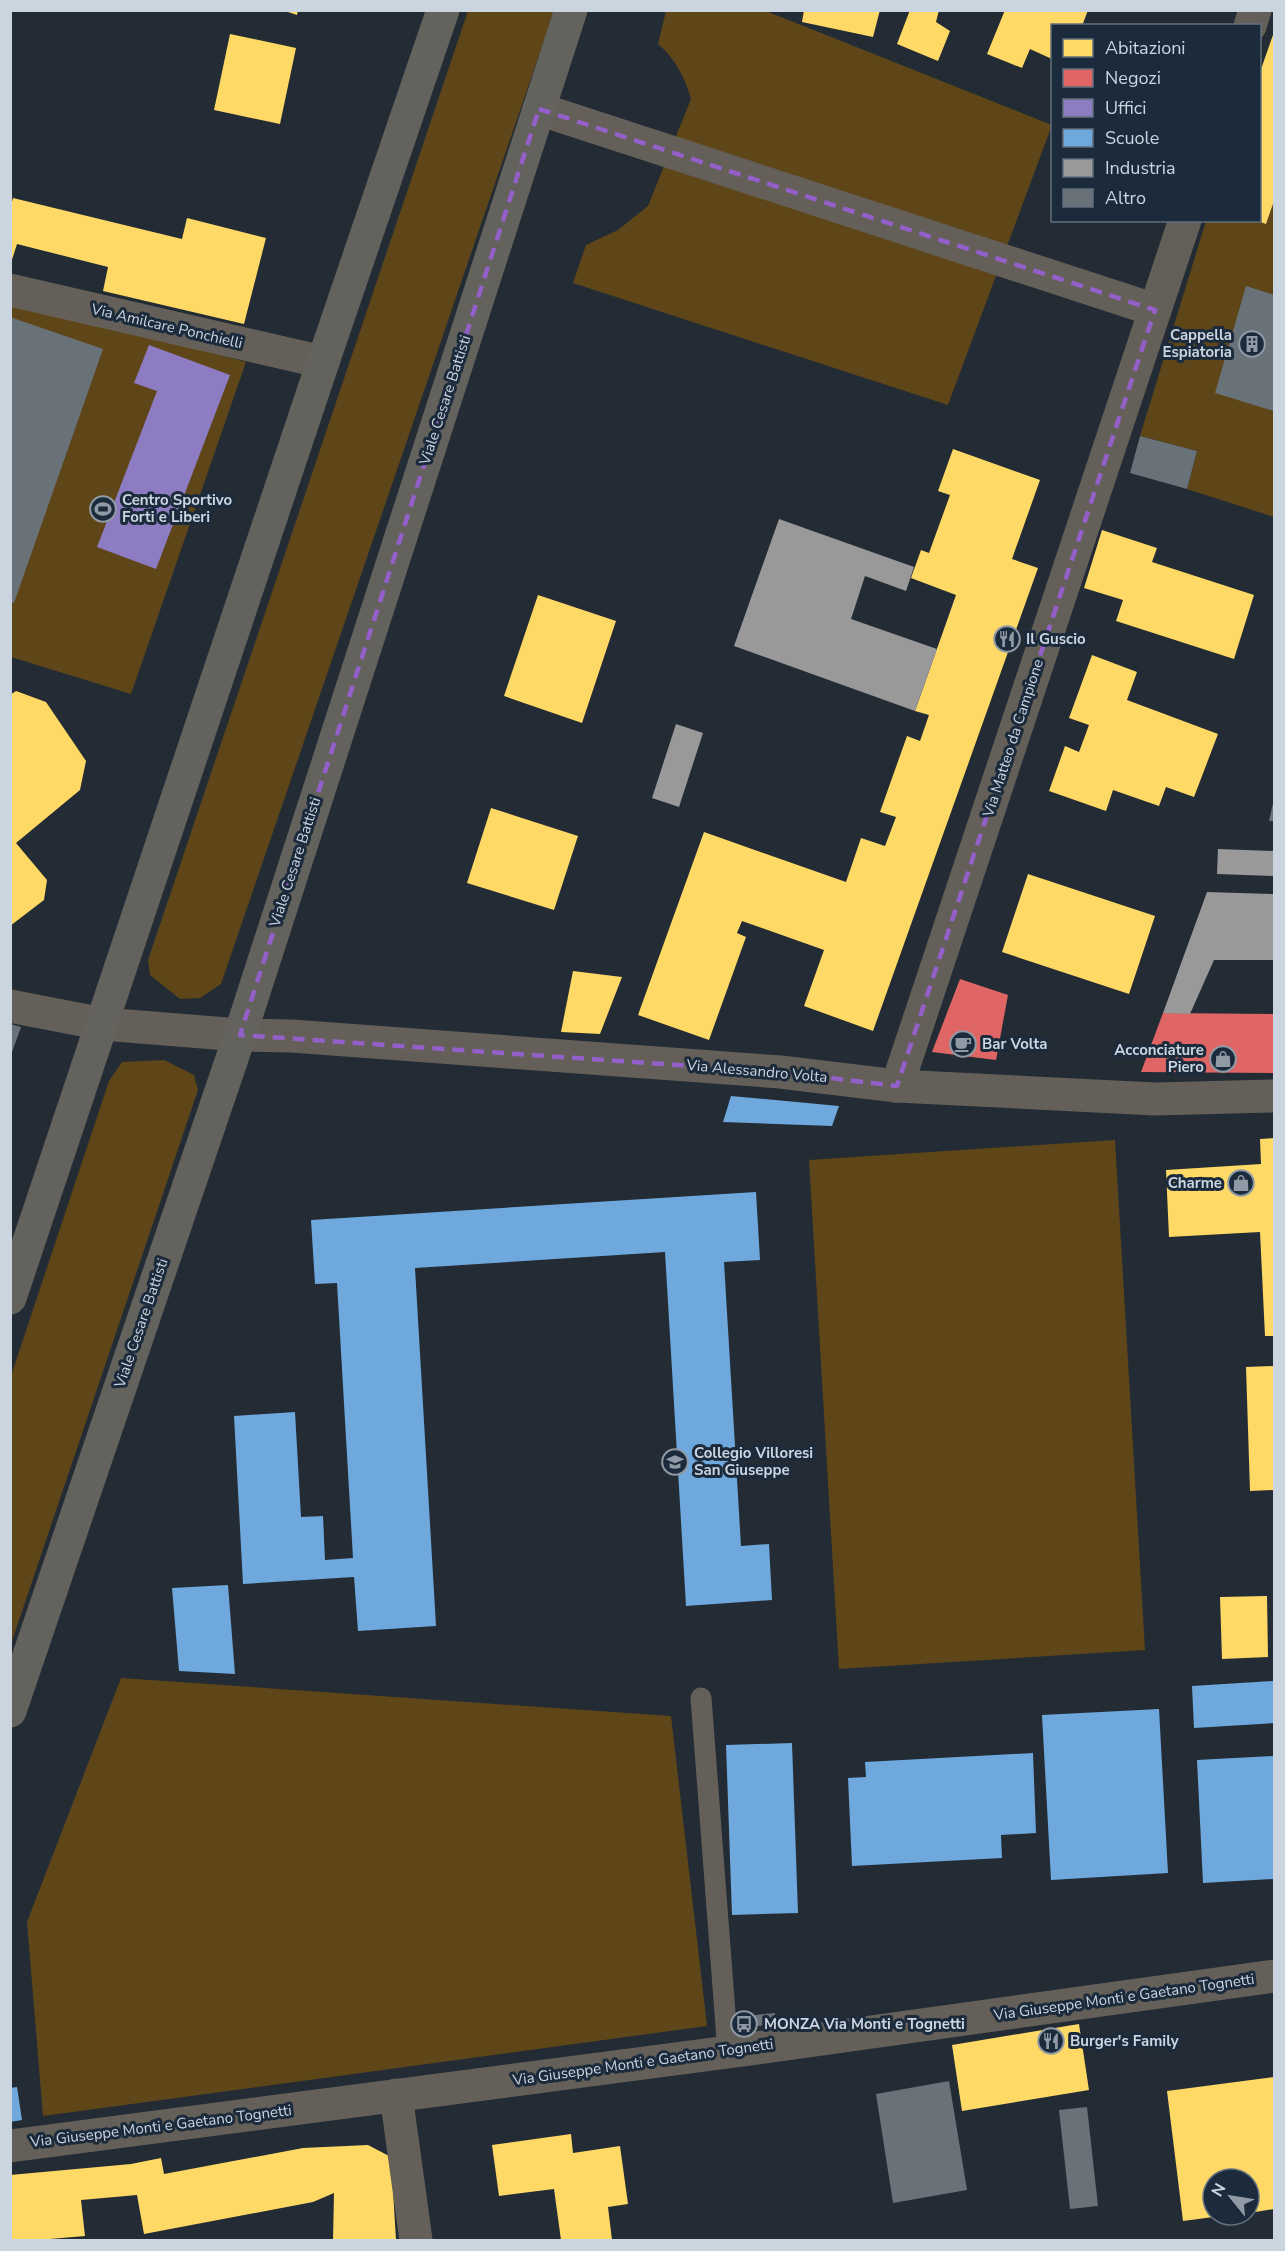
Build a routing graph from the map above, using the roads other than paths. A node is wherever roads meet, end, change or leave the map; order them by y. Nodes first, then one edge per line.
1 (443, 10) edge
2 (571, 10) edge
3 (539, 109) junction
4 (1184, 222) edge
5 (10, 290) edge
6 (1155, 310) junction
7 (322, 362) junction
8 (10, 1006) edge
9 (103, 1024) junction
10 (240, 1035) junction
11 (897, 1086) junction
12 (1275, 1096) edge
13 (10, 1298) edge
14 (701, 1698) dead end
15 (10, 1712) edge
16 (1275, 1976) edge
17 (728, 2052) junction
18 (396, 2095) junction
19 (10, 2145) edge
20 (416, 2241) edge

1 - 7 main road
2 - 3 main road, Viale Cesare Battisti
3 - 6 street
3 - 10 main road, Viale Cesare Battisti
4 - 6 street, Via Matteo da Campione
5 - 7 street, Via Amilcare Ponchielli
6 - 11 street, Via Matteo da Campione
7 - 9 main road
8 - 9 street, Via Alessandro Volta
9 - 10 street, Via Alessandro Volta
9 - 13 main road
10 - 11 street, Via Alessandro Volta
10 - 15 main road, Viale Cesare Battisti
11 - 12 street, Via Alessandro Volta
14 - 17 lane
16 - 17 street, Via Giuseppe Monti e Gaetano Tognetti
17 - 18 street, Via Giuseppe Monti e Gaetano Tognetti
18 - 19 street, Via Giuseppe Monti e Gaetano Tognetti
18 - 20 street

